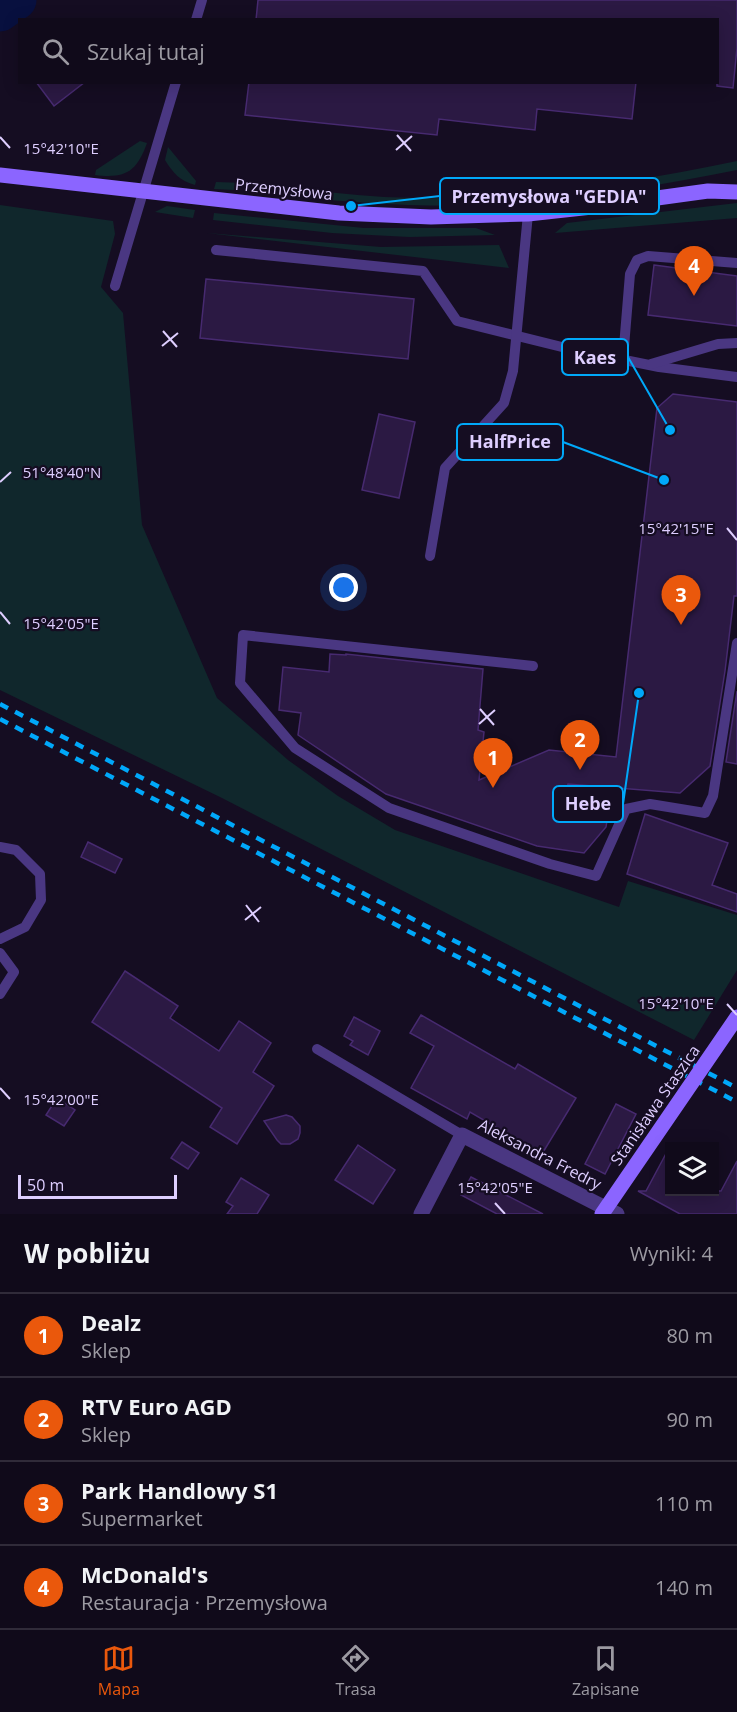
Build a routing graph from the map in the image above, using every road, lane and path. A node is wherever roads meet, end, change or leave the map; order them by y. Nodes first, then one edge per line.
1 (202, 0) edge
2 (197, 18) edge
3 (175, 84) edge
4 (0, 175) edge
5 (737, 182) edge
6 (708, 191) junction
7 (142, 192) junction
8 (737, 192) edge
9 (528, 214) junction
10 (216, 250) dead end
11 (737, 263) edge
12 (115, 286) dead end
13 (516, 334) junction
14 (737, 343) edge
15 (623, 359) junction
16 (648, 364) junction
17 (737, 377) edge
18 (430, 556) dead end
19 (737, 643) edge
20 (533, 666) dead end
21 (0, 847) edge
22 (0, 939) edge
23 (0, 953) edge
24 (0, 994) edge
25 (737, 1017) edge
26 (317, 1049) dead end
27 (462, 1135) junction
28 (421, 1214) edge
29 (602, 1214) edge
30 (617, 1214) edge

1 - 2 lane
3 - 7 lane
4 - 7 street, Przemysłowa
5 - 6 street, Przemysłowa
6 - 8 street, Przemysłowa
6 - 9 street, Przemysłowa
7 - 9 street, Przemysłowa
7 - 12 lane
9 - 13 lane
10 - 13 lane
11 - 15 lane
13 - 15 lane
13 - 18 lane
14 - 16 lane
15 - 16 lane
16 - 17 lane
19 - 20 lane
21 - 22 lane
23 - 24 lane
25 - 29 street, Stanisława Staszica, bridge
26 - 27 lane
27 - 28 street, Aleksandra Fredry
27 - 30 street, Aleksandra Fredry

